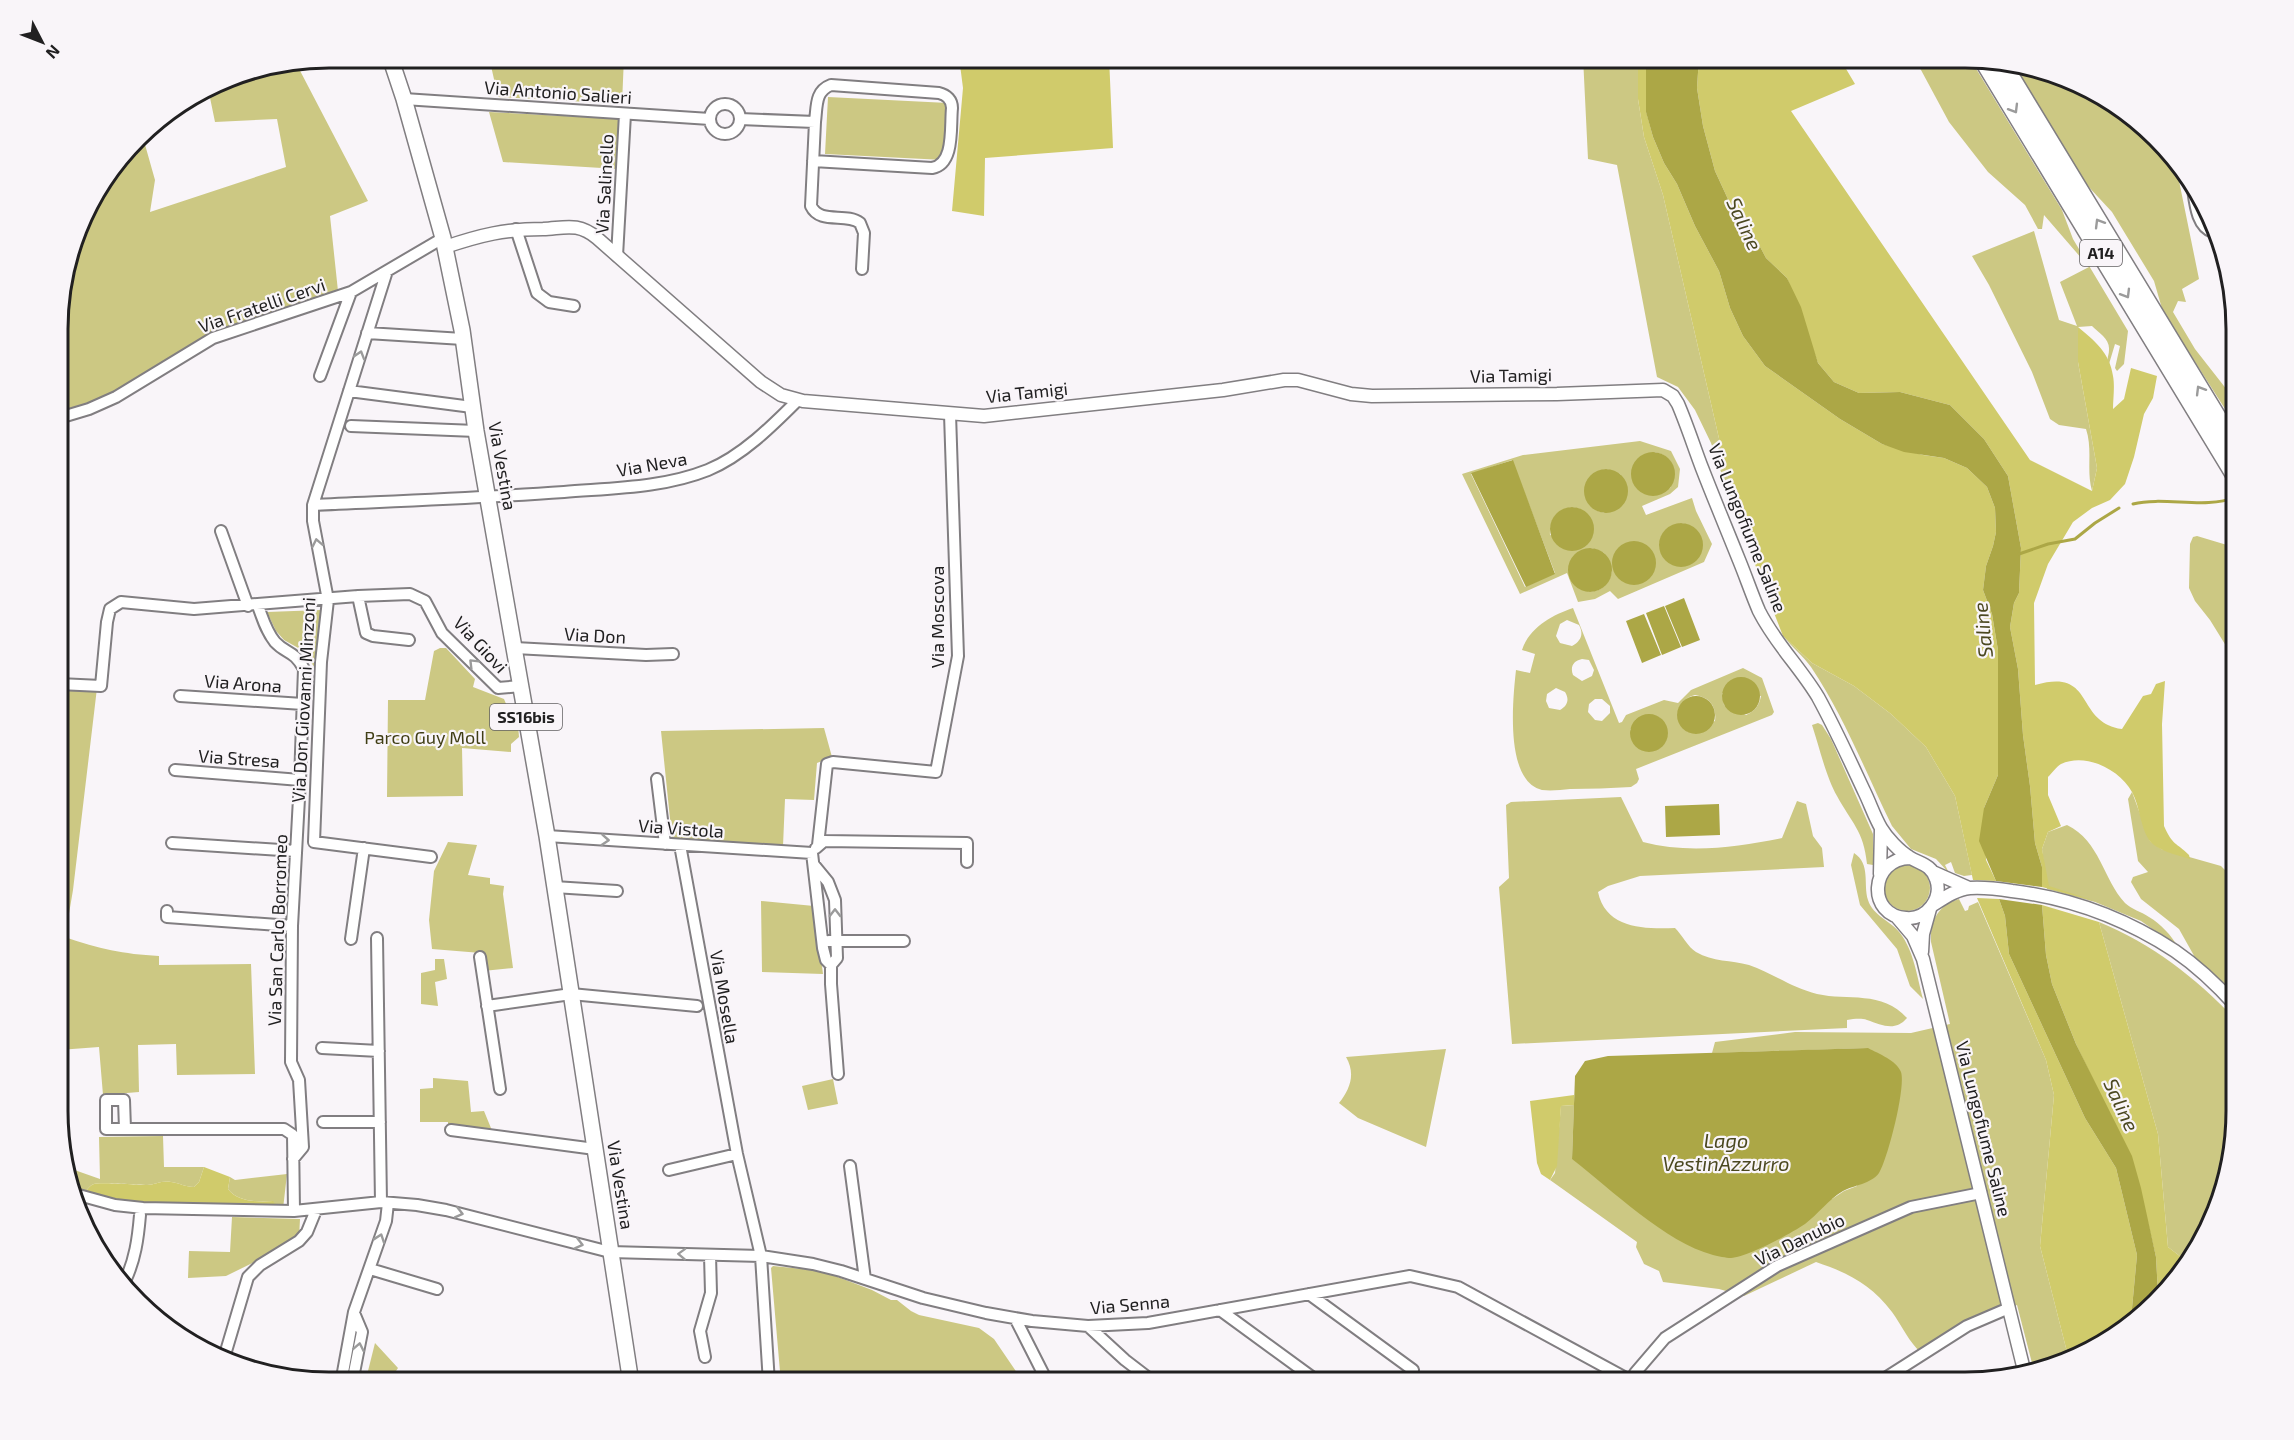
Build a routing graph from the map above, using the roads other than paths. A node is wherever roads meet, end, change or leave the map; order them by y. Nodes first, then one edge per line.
1 (394, 68) edge
2 (1989, 69) edge
3 (2006, 71) edge
4 (404, 99) junction
5 (625, 114) junction
6 (710, 119) junction
7 (740, 119) junction
8 (815, 122) junction
9 (813, 161) junction
10 (2197, 207) edge
11 (516, 229) junction
12 (2207, 230) edge
13 (444, 242) junction
14 (617, 256) junction
15 (862, 269) dead end
16 (387, 271) junction
17 (351, 292) junction
18 (574, 306) dead end
19 (367, 333) junction
20 (463, 339) junction
21 (320, 376) dead end
22 (349, 391) junction
23 (1673, 396) joint
24 (798, 400) junction
25 (472, 407) junction
26 (950, 414) junction
27 (68, 415) edge
28 (351, 426) dead end
29 (476, 431) junction
30 (2226, 441) edge
31 (2226, 441) edge
32 (488, 498) junction
33 (313, 505) junction
34 (221, 531) dead end
35 (358, 596) junction
36 (328, 600) junction
37 (253, 606) junction
38 (409, 640) dead end
39 (515, 648) junction
40 (673, 654) dead end
41 (68, 684) edge
42 (521, 686) junction
43 (180, 696) dead end
44 (303, 704) junction
45 (175, 771) dead end
46 (657, 779) dead end
47 (300, 780) junction
48 (1881, 828) junction
49 (547, 836) junction
50 (172, 843) dead end
51 (665, 844) junction
52 (680, 846) junction
53 (364, 848) junction
54 (815, 849) junction
55 (296, 851) junction
56 (431, 857) dead end
57 (1910, 858) junction
58 (967, 862) dead end
59 (814, 865) junction
60 (1933, 872) junction
61 (1880, 876) junction
62 (554, 887) junction
63 (1964, 888) junction
64 (617, 891) dead end
65 (1931, 908) junction
66 (167, 914) dead end
67 (1896, 916) junction
68 (292, 926) junction
69 (377, 938) dead end
70 (351, 939) dead end
71 (836, 941) junction
72 (904, 941) dead end
73 (822, 942) junction
74 (480, 957) dead end
75 (1923, 959) junction
76 (831, 965) junction
77 (571, 994) junction
78 (2226, 996) edge
79 (487, 1006) junction
80 (698, 1006) dead end
81 (322, 1048) dead end
82 (379, 1051) junction
83 (838, 1074) dead end
84 (500, 1089) dead end
85 (323, 1122) dead end
86 (380, 1122) junction
87 (125, 1129) dead end
88 (451, 1130) dead end
89 (594, 1149) junction
90 (736, 1154) junction
91 (293, 1159) junction
92 (850, 1166) dead end
93 (669, 1170) dead end
94 (1981, 1193) junction
95 (81, 1196) edge
96 (385, 1202) junction
97 (316, 1210) junction
98 (294, 1211) junction
99 (140, 1215) dead end
100 (610, 1252) junction
101 (710, 1255) junction
102 (761, 1256) junction
103 (370, 1269) junction
104 (127, 1277) edge
105 (865, 1279) junction
106 (437, 1289) dead end
107 (1310, 1294) junction
108 (2009, 1308) junction
109 (1220, 1310) junction
110 (354, 1312) junction
111 (1015, 1318) junction
112 (1088, 1326) junction
113 (226, 1352) edge
114 (705, 1357) dead end
115 (2023, 1366) edge
116 (1413, 1370) dead end
117 (343, 1372) edge
118 (354, 1372) edge
119 (629, 1372) edge
120 (768, 1372) edge
121 (1042, 1372) edge
122 (1141, 1372) edge
123 (1305, 1372) edge
124 (1615, 1372) edge
125 (1636, 1372) edge
126 (1895, 1372) edge

1 - 4 main road, Via Vestina / SS16bis
2 -> 30 highway, A14
31 -> 3 highway, A14
4 - 5 street, Via Antonio Salieri
4 - 13 main road, Via Vestina / SS16bis
5 - 6 street, Via Antonio Salieri
5 - 14 street, Via Salinello
6 - 7 street
6 - 7 street, Via Antonio Salieri
7 - 8 street
8 - 9 street
8 - 9 street
9 - 15 street
10 - 12 street
11 - 13 street, Via Tamigi
11 - 14 street, Via Tamigi
11 - 18 street
13 - 16 street, Via Fratelli Cervi
13 - 20 main road, Via Vestina / SS16bis
14 - 24 street, Via Tamigi
16 - 17 street, Via Fratelli Cervi
16 - 19 street, Via Don Giovanni Minzoni
17 - 21 street
17 - 27 street, Via Fratelli Cervi
19 - 20 street
22 -> 19 street, Via Don Giovanni Minzoni
20 - 25 main road, Via Vestina / SS16bis
22 - 25 street
22 - 33 street, Via Don Giovanni Minzoni
23 - 26 street, Via Tamigi
23 - 48 street, Via Lungofiume Saline
24 - 26 street, Via Tamigi
24 - 32 street, Via Neva
25 - 29 main road, Via Vestina / SS16bis
26 - 54 street, Via Moscova
28 - 29 street
29 - 32 main road, Via Vestina / SS16bis
32 - 33 street, Via Neva
32 - 39 main road, Via Vestina / SS16bis
36 -> 33 street, Via Don Giovanni Minzoni
34 - 37 street, Via San Carlo Borromeo
35 - 36 street, Via Giovi
35 - 38 street
42 -> 35 street, Via Giovi
36 - 37 street, Via Giovi
36 - 53 street, Via Don Giovanni Minzoni
37 - 41 street, Via Giovi
37 - 44 street, Via San Carlo Borromeo
39 - 40 street, Via Don
39 - 42 main road, Via Vestina / SS16bis
42 - 49 main road, Via Vestina / SS16bis
43 - 44 street, Via Arona
44 - 47 street, Via San Carlo Borromeo
45 - 47 street, Via Stresa
46 - 51 street
47 - 55 street, Via San Carlo Borromeo
48 - 57 street, Via Lungofiume Saline
48 - 61 street, Via Lungofiume Saline
49 -> 51 street, Via Vistola
49 - 62 main road, Via Vestina / SS16bis
50 - 55 street
51 - 52 street, Via Vistola
52 - 54 street, Via Vistola
52 - 90 street, Via Mosella
53 - 56 street, Via Don Giovanni Minzoni
53 - 70 street
54 - 58 street, Via Vistola
54 - 59 street
55 - 68 street, Via San Carlo Borromeo
57 - 60 street
57 - 61 street
71 -> 59 street
59 - 73 street
60 - 63 street
60 - 65 street
61 - 67 street
62 - 64 street
62 - 77 main road, Via Vestina / SS16bis
63 - 65 street
63 - 78 street
65 - 67 street
65 - 75 street, Via Lungofiume Saline
66 - 68 street
67 - 75 street, Via Lungofiume Saline
68 - 91 street, Via San Carlo Borromeo
69 - 82 street
71 - 72 street
71 - 73 street
71 - 76 street
73 - 76 street
74 - 79 street
75 - 94 street, Via Lungofiume Saline
76 - 83 street
77 - 79 street
77 - 80 street
77 - 89 main road, Via Vestina / SS16bis
79 - 84 street
81 - 82 street
82 - 86 street
85 - 86 street
86 - 96 street
87 - 91 street
88 - 89 street
89 - 100 main road, Via Vestina / SS16bis
90 - 93 street
90 - 102 street, Via Mosella
91 - 98 street
92 - 105 street
94 - 108 street, Via Lungofiume Saline
94 - 125 street, Via Danubio
95 - 98 street, Via Senna
96 - 97 street, Via Senna
96 -> 100 street, Via Senna
103 -> 96 street
97 - 98 street, Via Senna
97 - 113 street
99 - 104 street
101 -> 100 street, Via Senna
100 - 119 main road, Via Vestina / SS16bis
101 - 102 street, Via Senna
101 - 114 street
102 - 105 street, Via Senna
102 - 120 street, Via Mosella
103 - 106 street
103 - 110 street
105 - 111 street, Via Senna
107 - 109 street, Via Senna
107 - 116 street
107 - 124 street, Via Senna
108 - 115 street, Via Lungofiume Saline
108 - 126 street
109 - 112 street, Via Senna
109 - 123 street
110 - 117 street
118 -> 110 street
111 - 112 street, Via Senna
111 - 121 street
112 - 122 street

